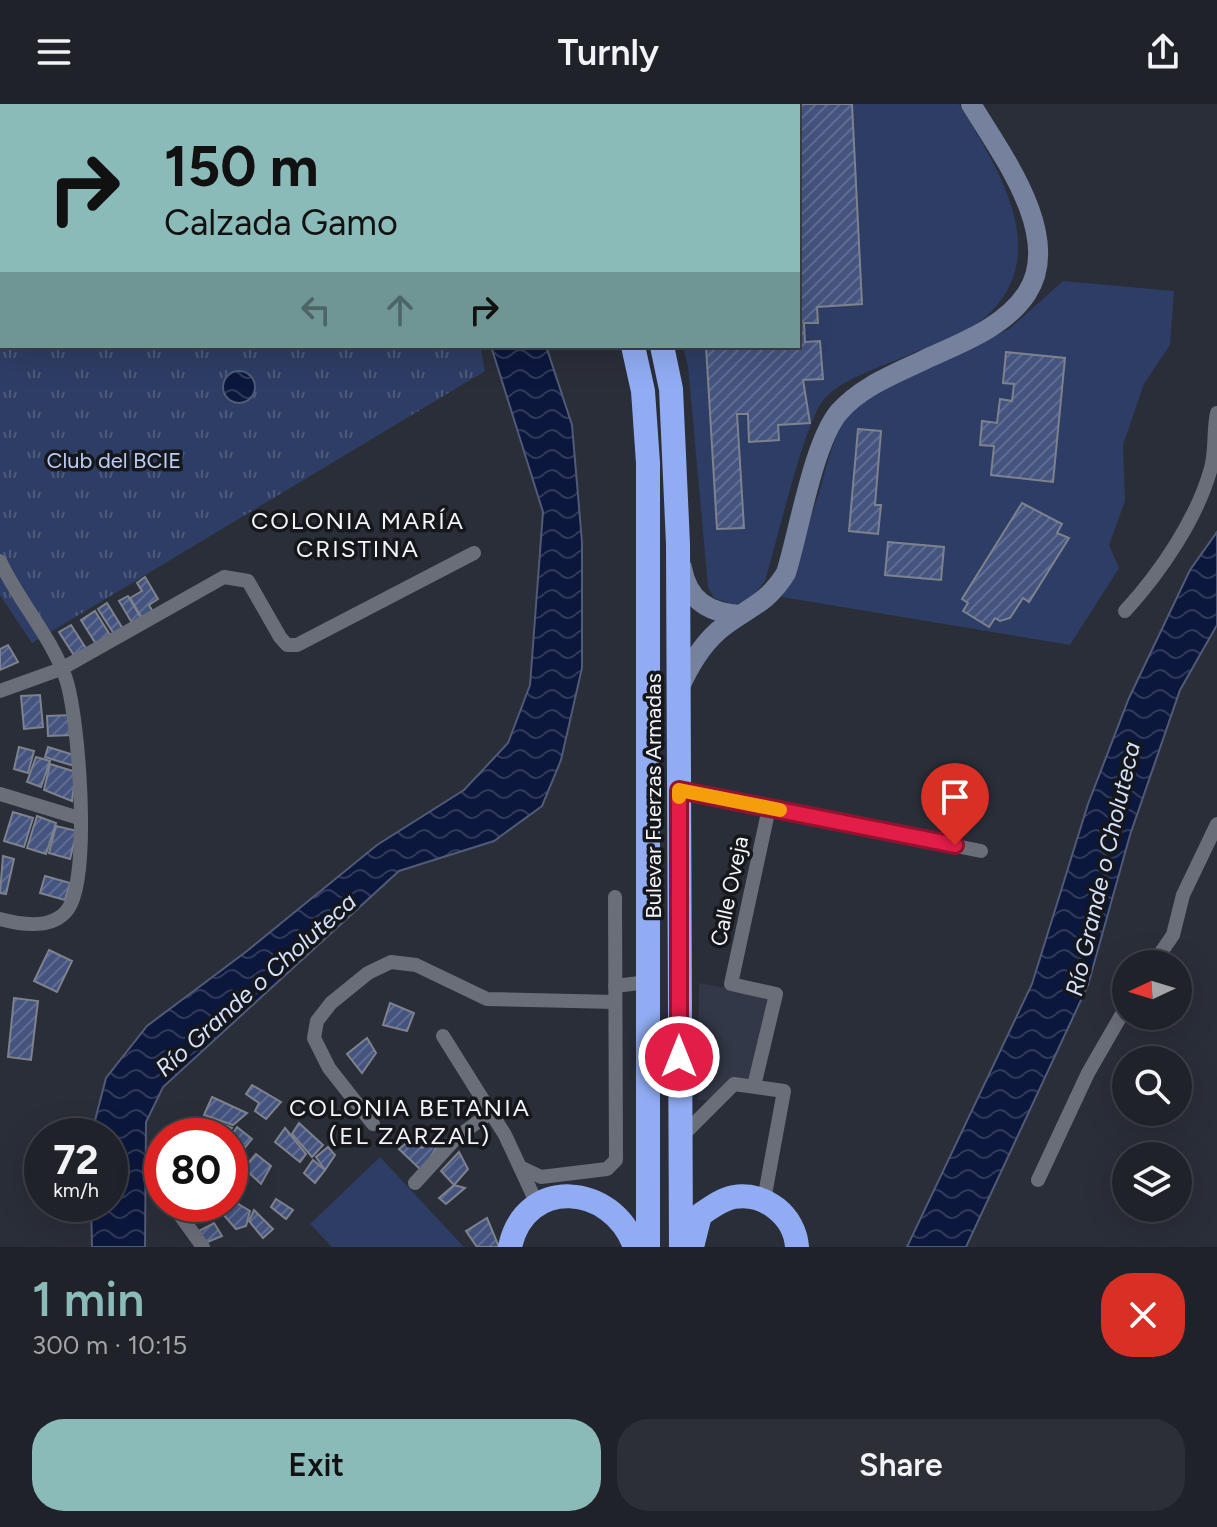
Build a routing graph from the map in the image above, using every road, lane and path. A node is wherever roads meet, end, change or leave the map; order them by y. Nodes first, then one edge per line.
1 (971, 104) edge
2 (633, 348) edge
3 (662, 348) edge
4 (1217, 413) edge
5 (678, 544) junction
6 (474, 553) dead end
7 (0, 561) edge
8 (1125, 611) dead end
9 (740, 615) junction
10 (61, 669) junction
11 (679, 689) junction
12 (0, 691) edge
13 (679, 790) junction
14 (0, 794) edge
15 (769, 808) junction
16 (79, 818) junction
17 (1217, 824) edge
18 (981, 851) dead end
19 (615, 897) dead end
20 (2, 920) edge
21 (1163, 950) edge
22 (648, 982) junction
23 (615, 994) junction
24 (1113, 1030) edge
25 (443, 1036) dead end
26 (754, 1086) junction
27 (491, 1112) junction
28 (373, 1124) dead end
29 (679, 1139) junction
30 (520, 1167) junction
31 (1038, 1180) dead end
32 (415, 1183) dead end
33 (764, 1200) junction
34 (538, 1206) junction
35 (185, 1222) edge
36 (203, 1247) edge
37 (510, 1247) edge
38 (635, 1247) edge
39 (648, 1247) edge
40 (681, 1247) edge
41 (692, 1247) edge
42 (797, 1247) edge

1 - 9 street
2 - 22 highway, Bulevar Fuerzas Armadas
3 - 5 highway, Bulevar Fuerzas Armadas
4 - 8 street
5 - 9 street
5 - 11 highway, Bulevar Fuerzas Armadas
6 - 10 street
7 - 10 street
9 - 11 street
10 - 12 street
10 - 16 street
11 - 13 highway, Bulevar Fuerzas Armadas
13 - 15 street
13 - 29 highway, Bulevar Fuerzas Armadas
14 - 16 street
15 - 18 street
15 - 26 street, Calle Oveja
16 - 20 street
17 - 21 street
19 - 23 street
22 - 23 street
22 - 39 highway, Bulevar Fuerzas Armadas
23 - 28 street
23 - 30 street
24 - 31 street
25 - 27 street
26 - 29 street
26 - 33 street
27 - 30 street
27 - 32 street
29 - 40 highway, Bulevar Fuerzas Armadas
30 - 34 street
33 - 41 highway
33 - 42 highway
34 - 37 highway
34 - 38 highway
35 - 36 street

